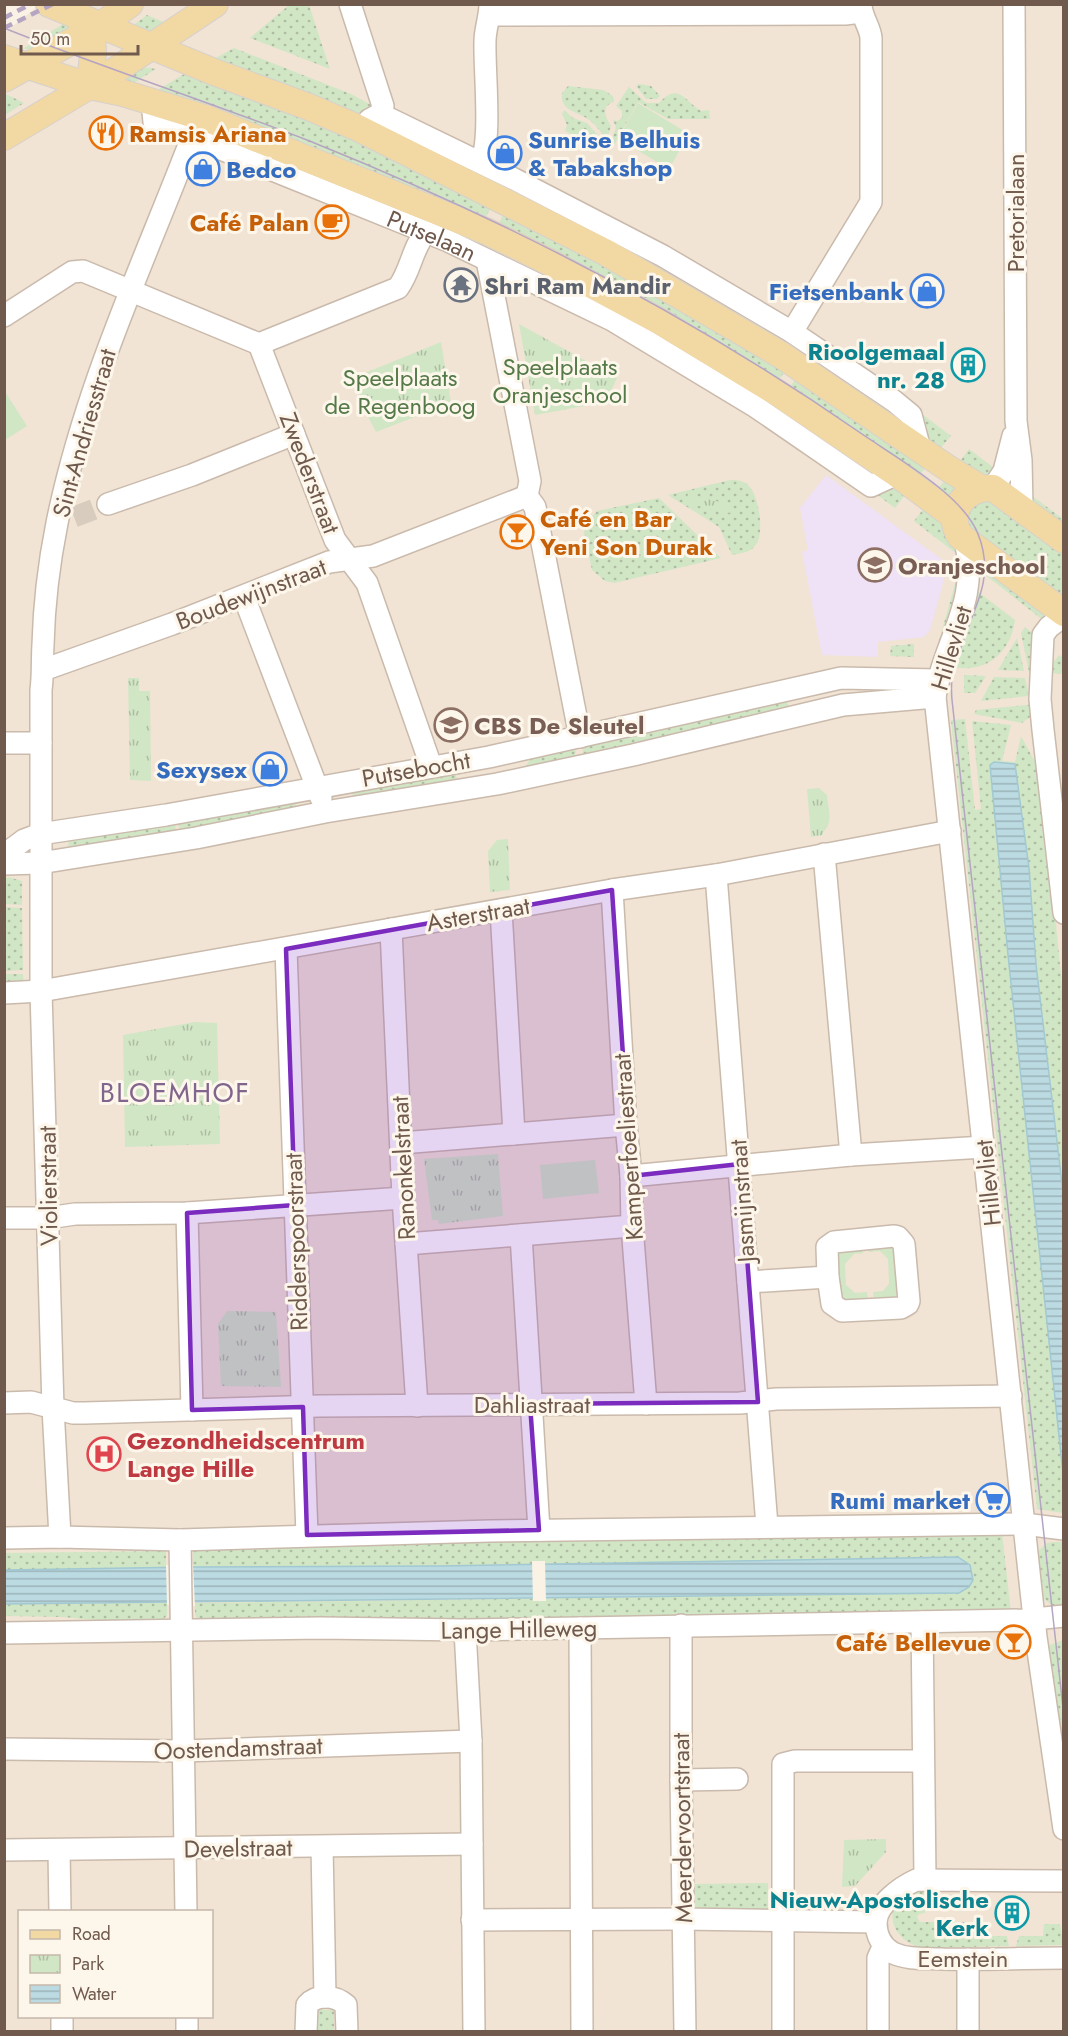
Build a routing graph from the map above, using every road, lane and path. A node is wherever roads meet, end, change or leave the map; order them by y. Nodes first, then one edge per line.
1 (49, 4) edge
2 (130, 4) edge
3 (143, 4) edge
4 (215, 4) edge
5 (350, 4) edge
6 (1014, 4) edge
7 (861, 8) edge
8 (490, 10) edge
9 (96, 26) junction
10 (182, 26) junction
11 (152, 46) junction
12 (4, 58) edge
13 (182, 59) junction
14 (30, 66) junction
15 (4, 79) edge
16 (120, 81) junction
17 (89, 86) junction
18 (152, 101) junction
19 (380, 114) junction
20 (356, 127) junction
21 (4, 137) edge
22 (192, 137) junction
23 (481, 162) junction
24 (426, 232) junction
25 (487, 260) junction
26 (129, 290) junction
27 (4, 316) edge
28 (792, 332) junction
29 (260, 344) junction
30 (1016, 421) junction
31 (294, 434) junction
32 (920, 449) junction
33 (897, 474) junction
34 (987, 488) junction
35 (528, 496) junction
36 (108, 504) tunnel mouth
37 (1022, 508) junction
38 (955, 517) junction
39 (965, 540) junction
40 (1064, 540) edge
41 (351, 560) junction
42 (244, 597) junction
43 (1064, 614) edge
44 (43, 670) junction
45 (812, 686) junction
46 (936, 689) junction
47 (819, 712) junction
48 (580, 737) junction
49 (41, 742) junction
50 (4, 743) edge
51 (489, 757) junction
52 (431, 766) junction
53 (497, 784) junction
54 (317, 787) junction
55 (325, 812) junction
56 (950, 831) junction
57 (40, 834) junction
58 (824, 854) junction
59 (4, 855) edge
60 (40, 863) junction
61 (4, 864) edge
62 (716, 875) junction
63 (612, 890) junction
64 (501, 910) junction
65 (1064, 913) edge
66 (391, 929) junction
67 (286, 949) junction
68 (41, 991) junction
69 (4, 993) edge
70 (626, 1125) junction
71 (514, 1134) junction
72 (401, 1143) junction
73 (984, 1147) junction
74 (851, 1155) junction
75 (740, 1164) junction
76 (631, 1176) junction
77 (403, 1198) junction
78 (296, 1205) junction
79 (187, 1213) junction
80 (4, 1218) edge
81 (48, 1218) junction
82 (632, 1226) junction
83 (521, 1235) junction
84 (406, 1244) junction
85 (828, 1277) junction
86 (748, 1282) junction
87 (1011, 1396) junction
88 (758, 1402) junction
89 (4, 1403) edge
90 (530, 1404) junction
91 (645, 1404) junction
92 (417, 1406) junction
93 (303, 1407) junction
94 (53, 1408) junction
95 (192, 1410) junction
96 (1024, 1524) junction
97 (767, 1526) junction
98 (1064, 1529) edge
99 (538, 1530) junction
100 (307, 1535) junction
101 (60, 1537) junction
102 (4, 1538) edge
103 (180, 1545) junction
104 (1064, 1616) edge
105 (1034, 1619) junction
106 (922, 1622) junction
107 (182, 1623) junction
108 (681, 1625) junction
109 (580, 1628) junction
110 (465, 1630) junction
111 (4, 1633) edge
112 (471, 1741) junction
113 (4, 1749) edge
114 (183, 1751) junction
115 (923, 1761) junction
116 (737, 1779) dead end
117 (681, 1780) junction
118 (1064, 1829) edge
119 (471, 1844) junction
120 (322, 1847) junction
121 (185, 1849) junction
122 (4, 1850) edge
123 (59, 1850) junction
124 (925, 1878) junction
125 (1064, 1881) edge
126 (60, 1910) edge
127 (186, 1910) edge
128 (683, 1919) junction
129 (472, 1920) junction
130 (782, 1920) junction
131 (582, 1921) junction
132 (876, 1922) junction
133 (884, 1947) junction
134 (1064, 1958) edge
135 (968, 1959) junction
136 (326, 1997) junction
137 (306, 2031) edge
138 (347, 2031) edge
139 (474, 2031) edge
140 (582, 2031) edge
141 (685, 2031) edge
142 (783, 2031) edge
143 (878, 2031) edge
144 (968, 2031) edge

1 - 9 main road
2 - 9 main road
3 - 9 main road
4 - 10 main road
5 - 19 street
6 - 30 street, Pretorialaan
7 - 8 street
7 - 28 street
8 - 23 street
9 - 11 main road
9 - 14 main road
9 - 16 main road
9 - 17 main road
10 - 11 main road
10 - 13 main road
11 - 13 main road
11 - 16 main road
12 - 14 main road, Putselaan
13 - 20 main road
14 - 15 main road
14 - 17 main road, Putselaan
16 - 17 main road, Putselaan
16 - 18 main road, Putselaan
17 - 21 main road
18 - 22 street, Putselaan
18 - 33 main road, Putselaan
19 - 20 street
19 - 23 street
20 - 32 main road
22 - 24 street, Putselaan
22 - 26 street, Sint-Andriesstraat
23 - 28 street
24 - 25 street, Putselaan
24 - 29 street
25 - 33 street, Putselaan
25 - 35 street
26 - 27 street
26 - 29 street
26 - 44 street, Sint-Andriesstraat
28 - 32 street
29 - 31 street, Zwederstraat
30 - 34 street, Pretorialaan
30 - 37 street, Pretorialaan
31 - 36 street
31 - 41 street, Zwederstraat
32 - 34 main road
33 - 38 main road, Putselaan
34 - 37 main road
34 - 38 main road
35 - 41 street, Boudewijnstraat
35 - 48 street
37 - 40 main road
38 - 39 main road
39 - 43 main road
39 - 46 street, Hillevliet
41 - 42 street, Boudewijnstraat
41 - 52 street, Zwederstraat
42 - 44 street, Boudewijnstraat
42 - 54 street
43 - 65 street
44 - 49 street, Sint-Andriesstraat
45 - 46 street, Putsebocht
45 - 47 street
45 - 48 street, Putsebocht
46 - 47 street, Putsebocht
46 - 56 street, Hillevliet
47 - 53 street, Putsebocht
48 - 51 street, Putsebocht
49 - 50 street
49 - 57 street, Sint-Andriesstraat
51 - 52 street, Putsebocht
51 - 53 street
52 - 54 street, Putsebocht
53 - 55 street, Putsebocht
54 - 55 street
54 - 57 street, Putsebocht
55 - 60 street, Putsebocht
56 - 58 street, Asterstraat
56 - 73 street, Hillevliet
57 - 59 street, Putsebocht
57 - 60 street, Violierstraat
58 - 62 street, Asterstraat
58 - 74 street
60 - 61 street, Putsebocht
60 - 68 street, Violierstraat
62 - 63 street, Asterstraat
62 - 75 street, Jasmijnstraat
63 - 64 street, Asterstraat
63 - 70 street, Kamperfoeliestraat
64 - 66 street, Asterstraat
64 - 71 street
66 - 67 street, Asterstraat
66 - 72 street, Ranonkelstraat
67 - 68 street, Asterstraat
67 - 78 street, Ridderspoorstraat
68 - 69 street, Asterstraat
68 - 81 street, Violierstraat
70 - 71 street
70 - 76 street, Kamperfoeliestraat
71 - 72 street
72 - 77 street, Ranonkelstraat
73 - 74 street
73 - 87 street, Hillevliet
74 - 75 street
75 - 76 street
75 - 86 street, Jasmijnstraat
76 - 82 street, Kamperfoeliestraat
77 - 78 street
77 - 84 street, Ranonkelstraat
78 - 79 street
78 - 93 street, Ridderspoorstraat
79 - 81 street
79 - 95 street
80 - 81 street
81 - 94 street, Violierstraat
82 - 83 street
82 - 91 street, Kamperfoeliestraat
83 - 84 street
83 - 90 street
84 - 92 street, Ranonkelstraat
85 - 85 street
85 - 86 street
86 - 88 street, Jasmijnstraat
87 - 88 street, Dahliastraat
87 - 96 street, Hillevliet
88 - 91 street, Dahliastraat
88 - 97 street, Jasmijnstraat
89 - 94 street, Dahliastraat
90 - 91 street, Dahliastraat
90 - 92 street, Dahliastraat
90 - 99 street
92 - 93 street, Dahliastraat
93 - 95 street, Dahliastraat
93 - 100 street, Ridderspoorstraat
94 - 95 street, Dahliastraat
94 - 101 street, Violierstraat
96 - 97 street
96 - 98 street
96 - 105 street, Hillevliet
97 - 99 street
99 - 100 street
100 - 103 street
101 - 102 street
101 - 103 street
103 - 107 street
104 - 105 street, Lange Hilleweg
105 - 106 street, Lange Hilleweg
105 - 118 street, Hillevliet
106 - 108 street, Lange Hilleweg
106 - 115 street
107 - 110 street, Lange Hilleweg
107 - 111 street, Lange Hilleweg
107 - 114 street
108 - 109 street, Lange Hilleweg
108 - 117 street, Meerdervoortstraat
109 - 110 street, Lange Hilleweg
109 - 131 street
110 - 112 street
112 - 114 street, Oostendamstraat
112 - 119 street
113 - 114 street, Oostendamstraat
114 - 121 street
115 - 124 street
115 - 130 street
116 - 117 street
117 - 128 street, Meerdervoortstraat
119 - 120 street, Develstraat
119 - 129 street
120 - 121 street, Develstraat
120 - 136 street
121 - 123 street, Develstraat
121 - 127 street
122 - 123 street, Develstraat
123 - 126 street
124 - 125 street
124 - 132 street
128 - 130 street
128 - 131 street
128 - 141 street, Meerdervoortstraat
129 - 131 street
129 - 139 street
130 - 132 street
130 - 142 street
131 - 140 street
132 - 133 street, Eemstein
133 - 135 street, Eemstein
133 - 143 street
134 - 135 street, Eemstein
135 - 144 street
136 - 137 street
136 - 138 street

